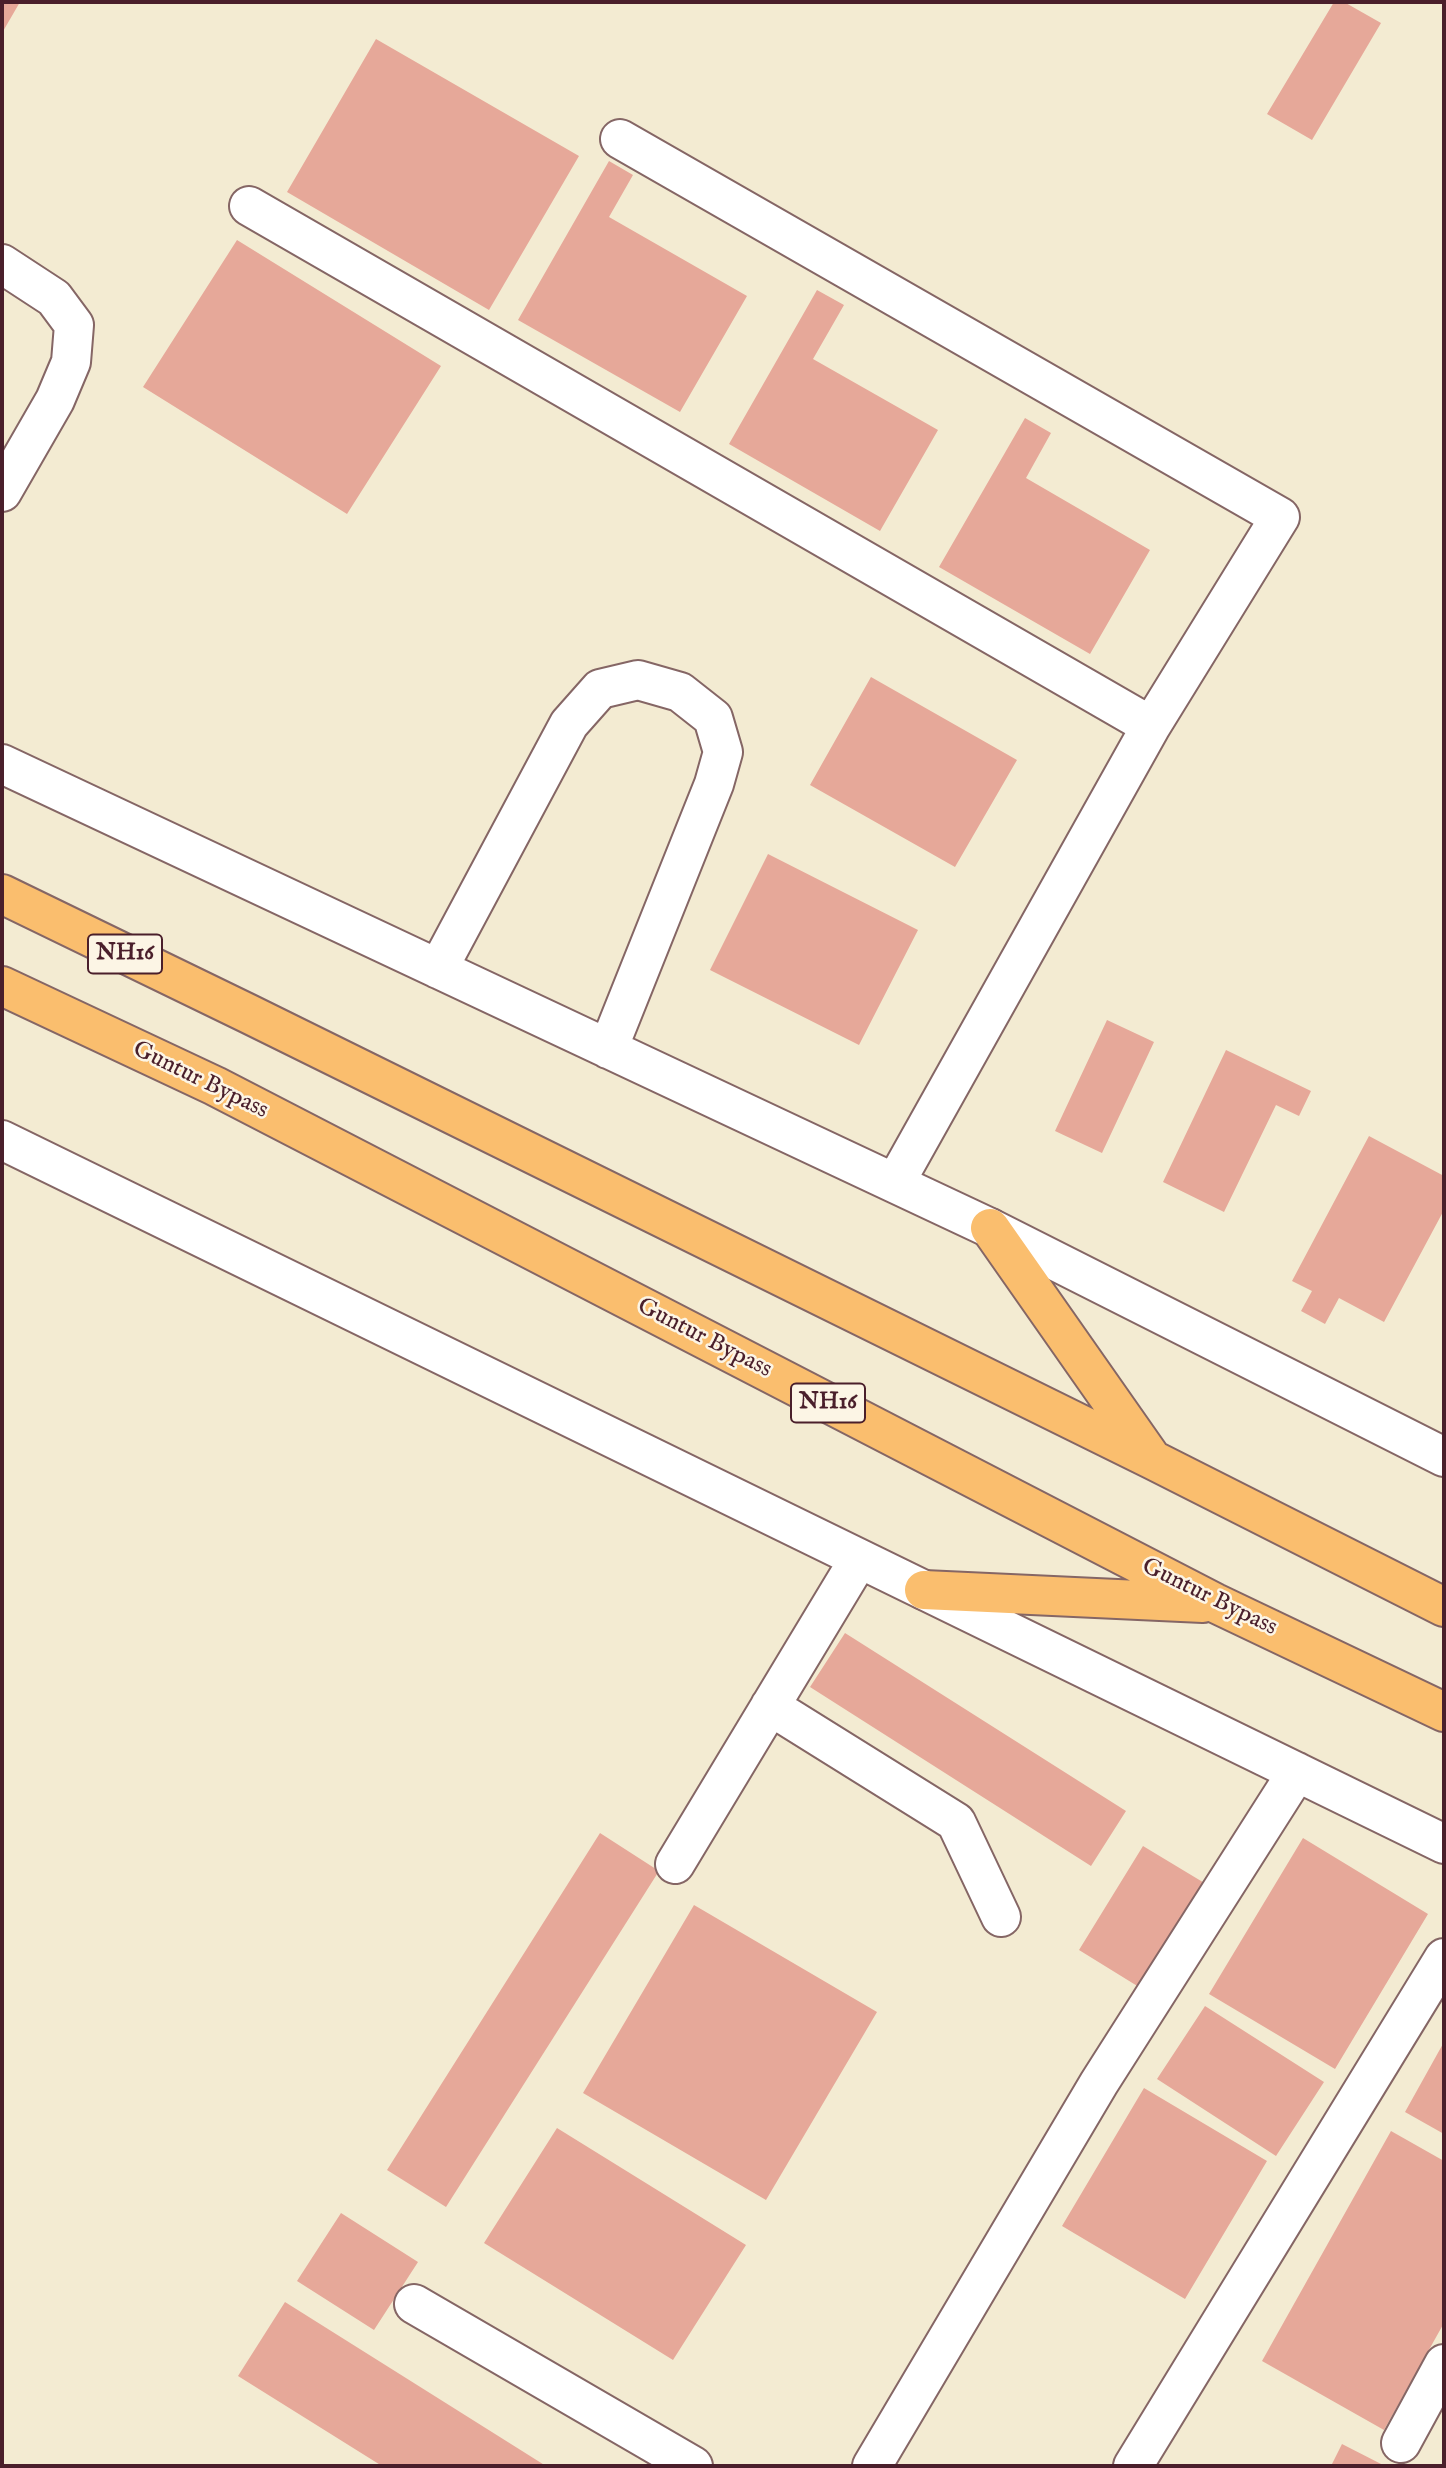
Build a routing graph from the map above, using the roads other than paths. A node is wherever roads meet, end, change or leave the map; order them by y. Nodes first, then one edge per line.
1 (620, 139) dead end
2 (249, 206) dead end
3 (2, 264) edge
4 (2, 492) edge
5 (1151, 726) junction
6 (2, 764) edge
7 (2, 894) edge
8 (438, 969) junction
9 (2, 986) edge
10 (608, 1049) junction
11 (2, 1140) edge
12 (895, 1183) junction
13 (990, 1228) junction
14 (1444, 1457) edge
15 (1153, 1460) junction
16 (859, 1559) junction
17 (924, 1590) junction
18 (1215, 1603) junction
19 (1444, 1607) edge
20 (770, 1706) junction
21 (1444, 1712) edge
22 (1297, 1772) junction
23 (1444, 1844) edge
24 (675, 1864) dead end
25 (1001, 1917) dead end
26 (1444, 1958) edge
27 (414, 2304) dead end
28 (1444, 2364) edge
29 (1401, 2443) dead end
30 (693, 2466) edge
31 (872, 2466) edge
32 (1133, 2466) edge

1 - 5 street
2 - 5 street
3 - 4 street
5 - 12 street
6 - 8 street
7 - 15 highway, NH16
8 - 10 street
8 - 10 street
9 - 18 highway, Guntur Bypass / NH16
10 - 12 street
11 - 16 street
12 - 13 street
13 - 14 street
13 - 15 highway
15 - 19 highway, NH16
16 - 17 street
16 - 20 street
17 - 18 highway
17 - 22 street
18 - 21 highway, Guntur Bypass / NH16
20 - 24 street
20 - 25 street
22 - 23 street
22 - 31 street
26 - 32 street
27 - 30 street
28 - 29 street

